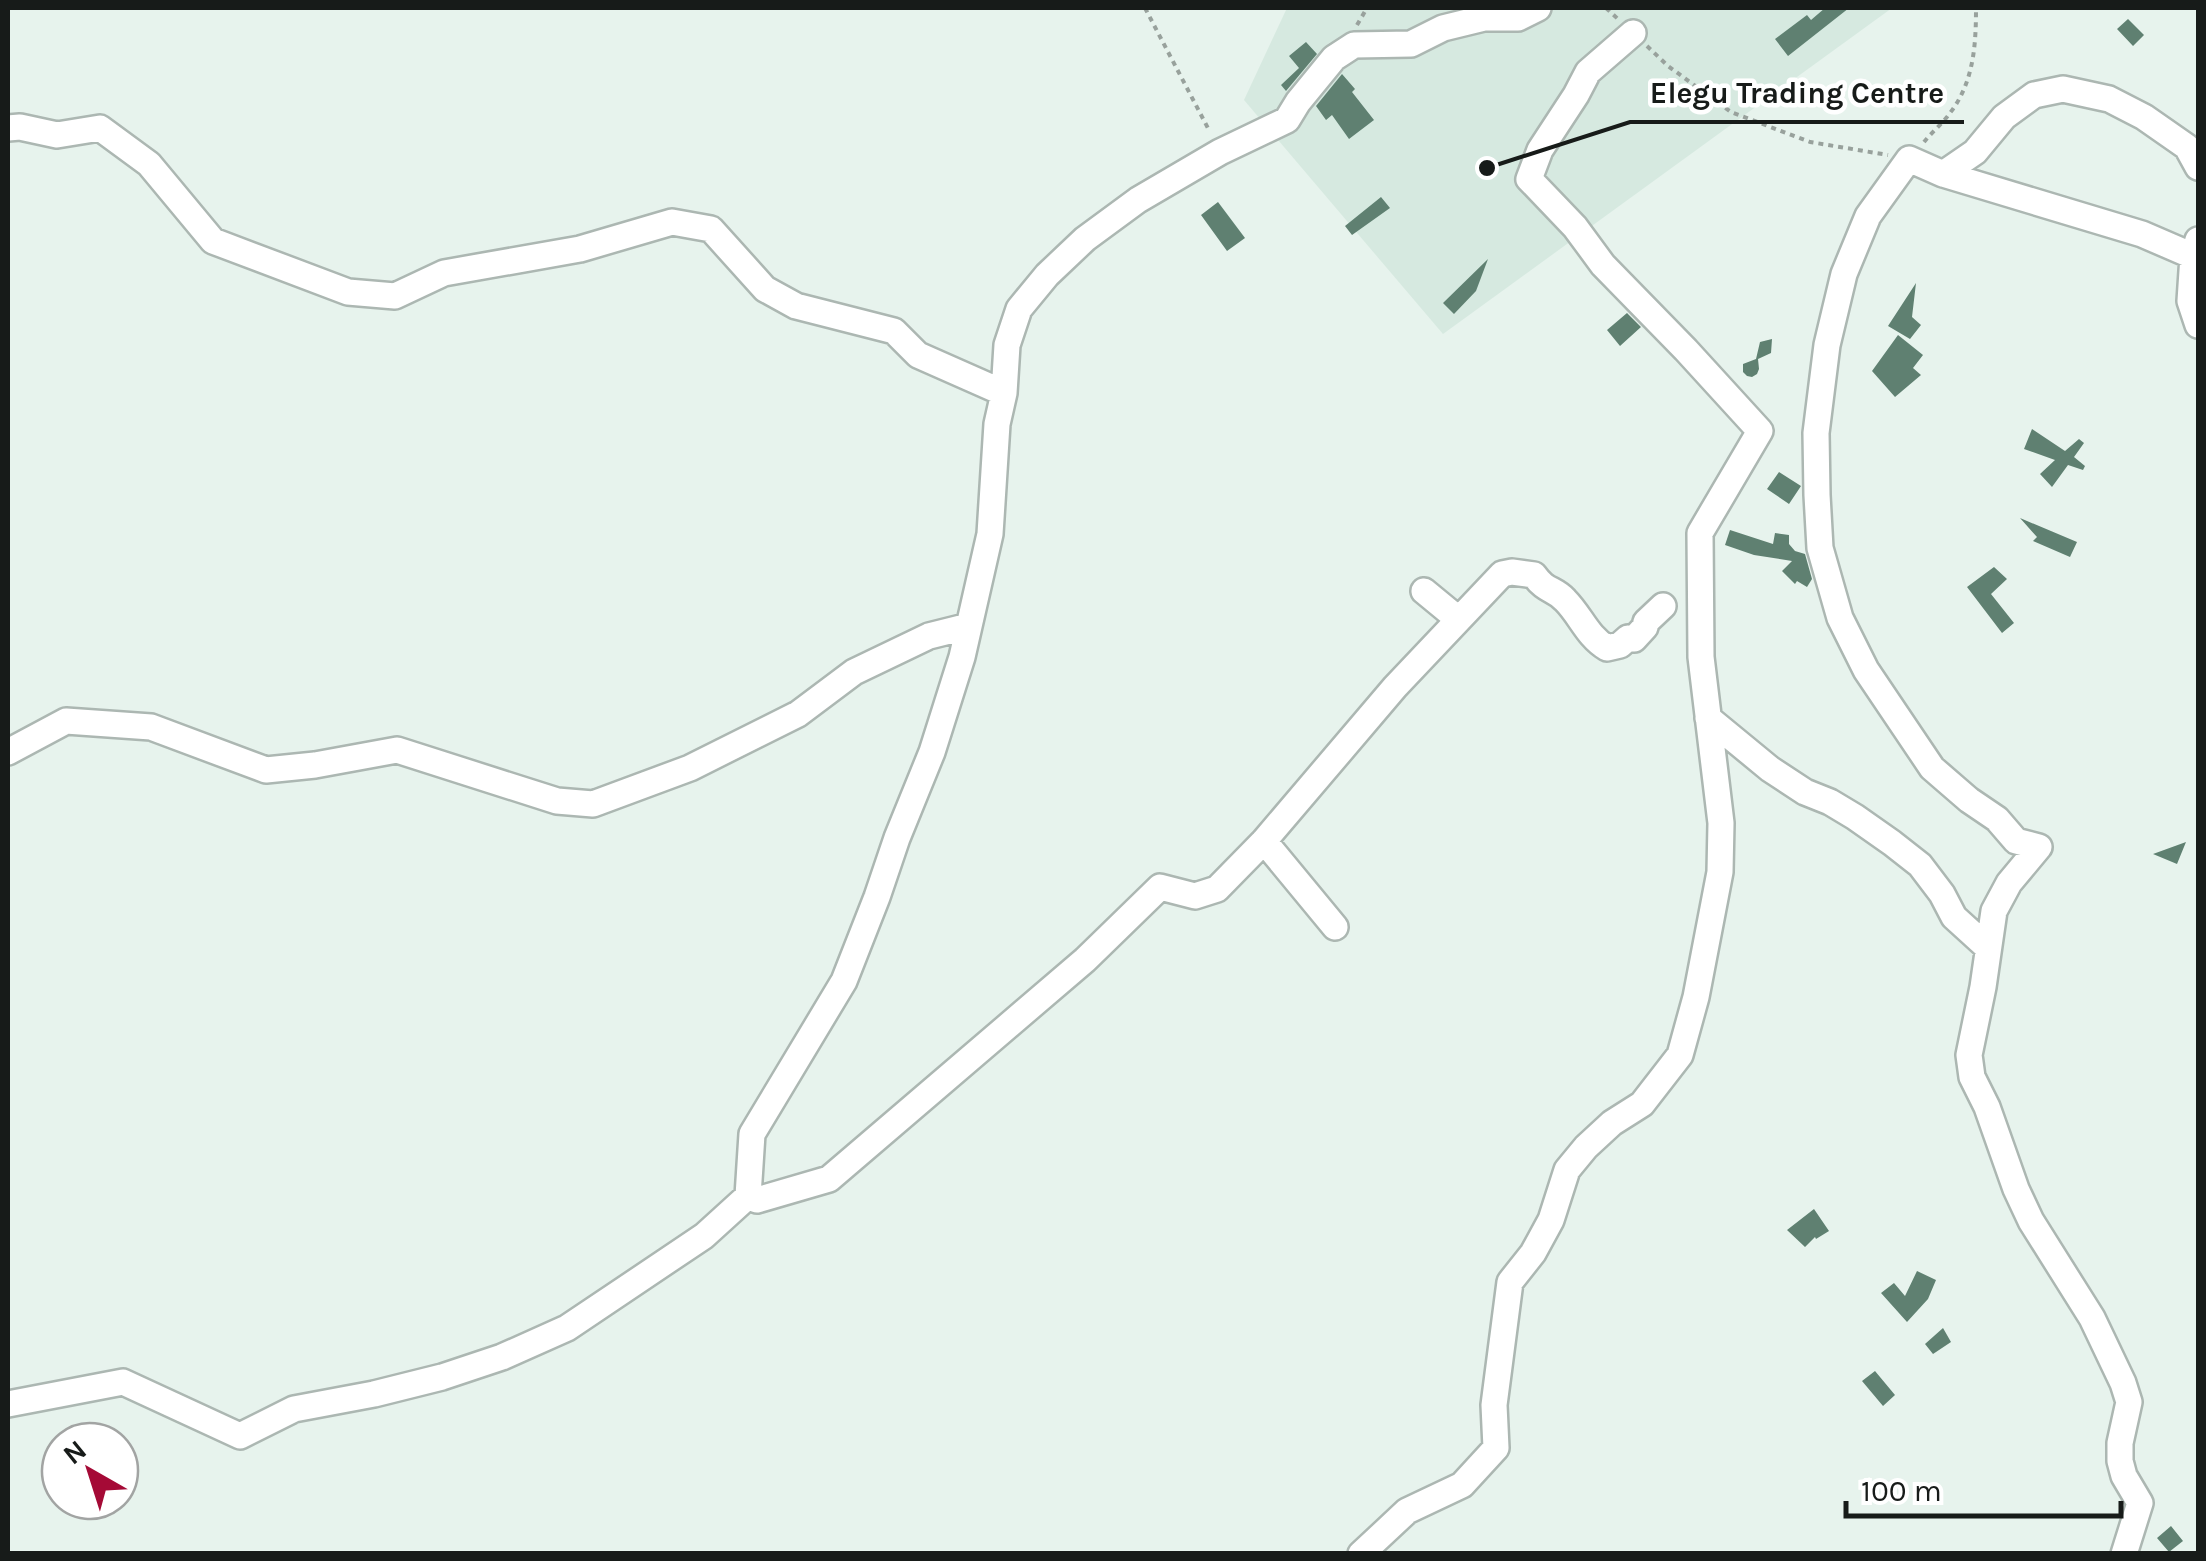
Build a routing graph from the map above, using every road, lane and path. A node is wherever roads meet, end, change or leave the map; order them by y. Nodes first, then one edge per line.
1 (1145, 8) edge
2 (1538, 8) edge
3 (1606, 8) edge
4 (1976, 8) edge
5 (1633, 33) junction
6 (8, 128) edge
7 (1220, 152) junction
8 (1909, 159) junction
9 (2198, 167) edge
10 (1943, 174) junction
11 (2196, 248) edge
12 (2198, 325) edge
13 (1004, 393) junction
14 (1424, 591) dead end
15 (1663, 606) dead end
16 (1458, 619) junction
17 (969, 626) junction
18 (1708, 718) junction
19 (8, 752) edge
20 (1264, 841) junction
21 (1998, 903) junction
22 (1950, 908) junction
23 (1335, 927) dead end
24 (1987, 946) junction
25 (748, 1196) junction
26 (8, 1404) edge
27 (1361, 1554) edge
28 (2124, 1554) edge

1 - 7 path
2 - 7 street
3 - 5 path
4 - 8 path
5 - 8 path
5 - 18 street
6 - 13 street
7 - 13 street
8 - 10 street
8 - 21 street
9 - 10 street
10 - 11 street
11 - 12 street
13 - 17 street
14 - 16 street
15 - 16 street
16 - 20 street
17 - 19 street
17 - 25 street
18 - 22 street
18 - 27 street
20 - 23 street
20 - 25 street
21 - 22 street
21 - 24 street
22 - 24 street
24 - 28 street
25 - 26 street

